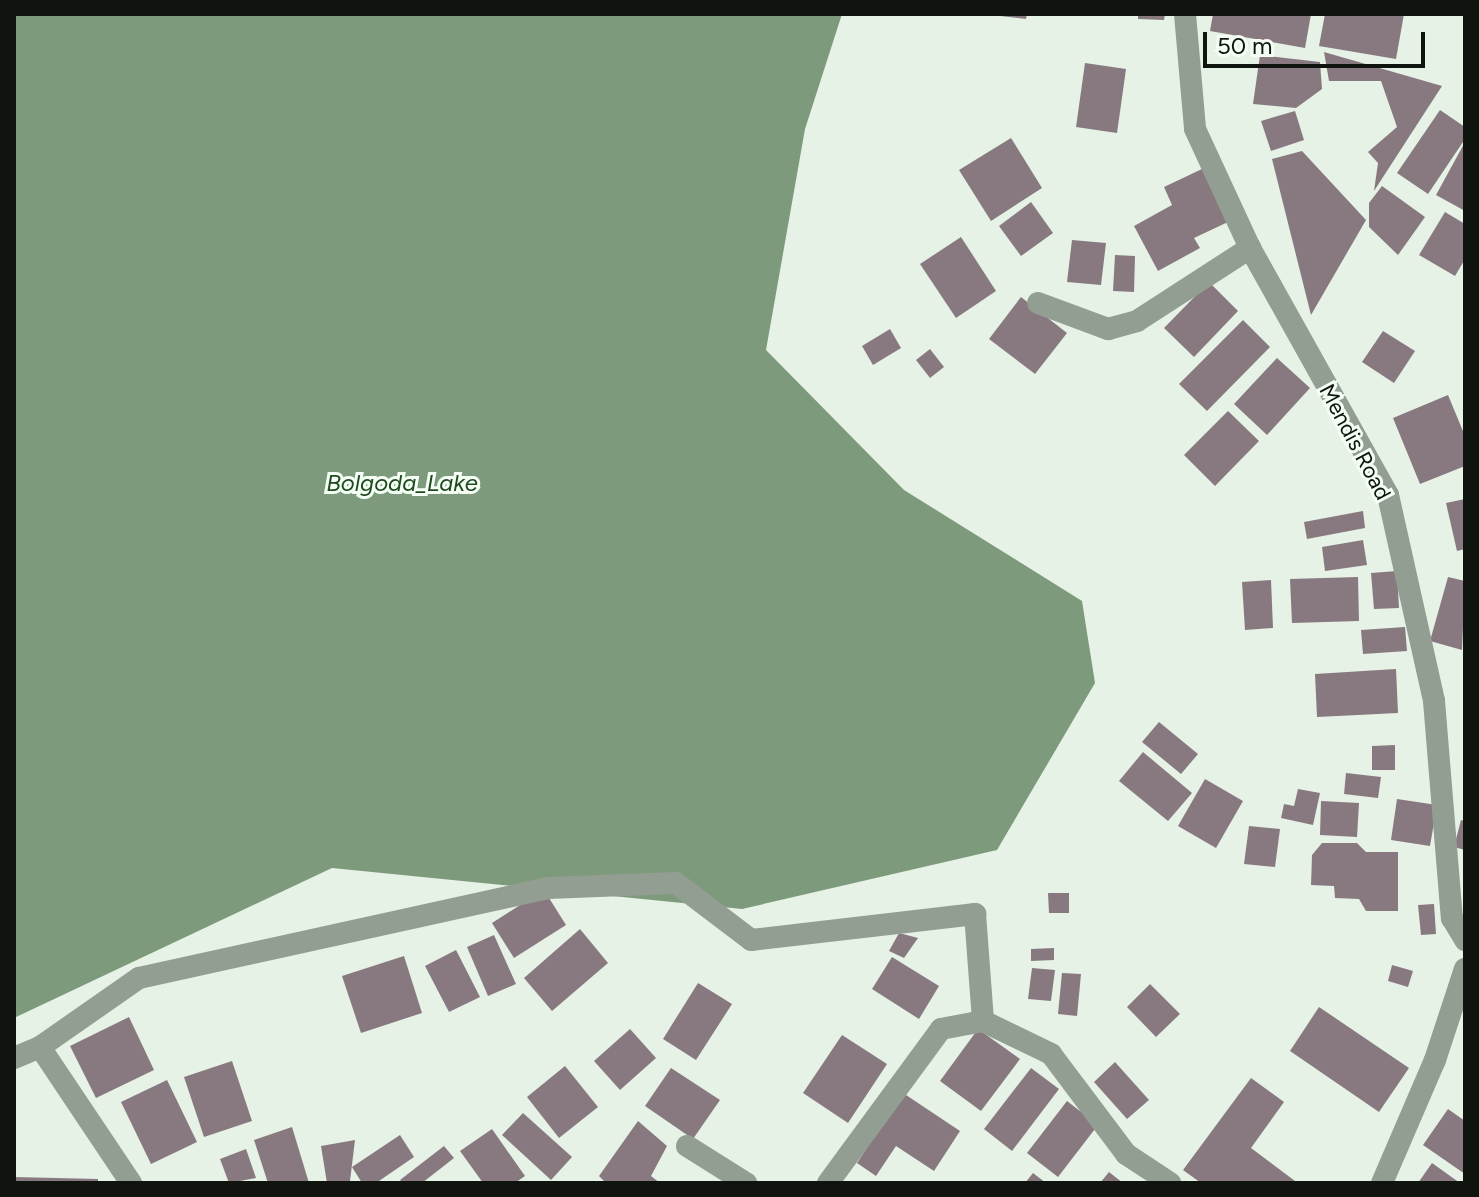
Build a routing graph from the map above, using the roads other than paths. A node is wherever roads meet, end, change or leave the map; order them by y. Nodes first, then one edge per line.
1 (1185, 14) edge
2 (1250, 248) junction
3 (1038, 303) dead end
4 (1465, 940) edge
5 (1465, 969) edge
6 (983, 1021) junction
7 (40, 1047) junction
8 (14, 1058) edge
9 (687, 1146) dead end
10 (131, 1183) edge
11 (746, 1183) edge
12 (828, 1183) edge
13 (1170, 1183) edge
14 (1382, 1183) edge

1 - 2 street, Mendis Road
2 - 3 street
2 - 4 street, Mendis Road
5 - 14 street
6 - 7 street
6 - 12 street
6 - 13 street
7 - 8 street
7 - 10 street
9 - 11 street

